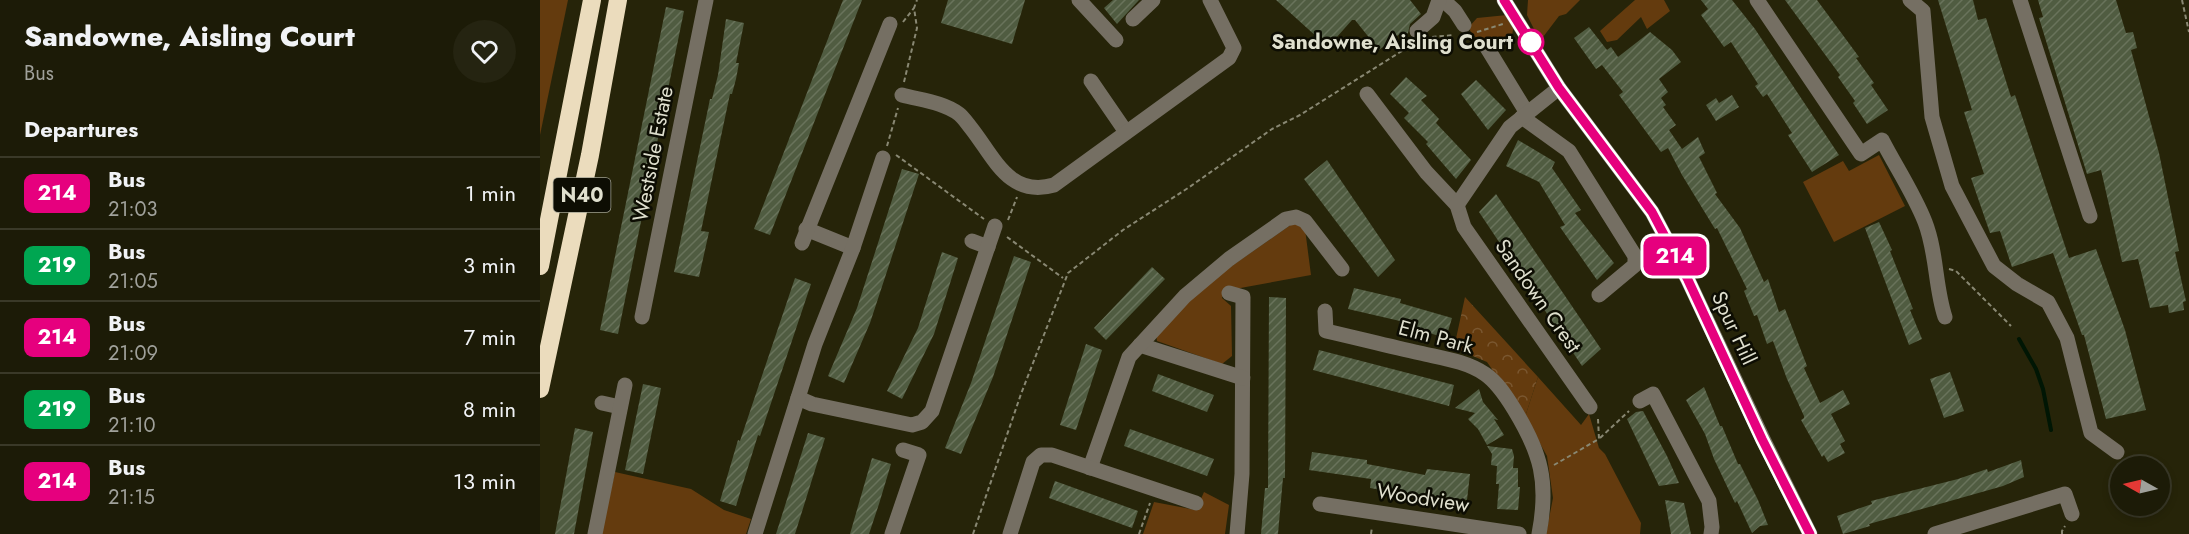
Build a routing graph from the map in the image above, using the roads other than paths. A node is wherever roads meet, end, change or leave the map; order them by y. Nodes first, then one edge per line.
1 (592, 0) edge
2 (618, 0) edge
3 (706, 0) edge
4 (1079, 0) edge
5 (1153, 0) edge
6 (1210, 0) edge
7 (1441, 0) edge
8 (1504, 0) edge
9 (1756, 0) edge
10 (1910, 0) edge
11 (2020, 0) edge
12 (1133, 19) dead end
13 (890, 24) dead end
14 (1464, 30) road end
15 (1418, 38) road end
16 (1116, 40) dead end
17 (1486, 46) dead end
18 (1091, 81) dead end
19 (1559, 88) junction
20 (1367, 93) dead end
21 (902, 94) road end
22 (1524, 115) junction
23 (1126, 132) junction
24 (565, 144) junction
25 (888, 154) road end
26 (1457, 206) junction
27 (2090, 216) dead end
28 (999, 230) road end
29 (540, 232) edge
30 (972, 241) dead end
31 (988, 247) junction
32 (854, 248) junction
33 (540, 266) edge
34 (1342, 269) dead end
35 (1229, 293) dead end
36 (1599, 295) dead end
37 (1325, 311) dead end
38 (642, 317) dead end
39 (1945, 317) dead end
40 (1140, 345) junction
41 (1243, 378) junction
42 (625, 385) dead end
43 (540, 389) edge
44 (798, 398) junction
45 (1640, 401) road end
46 (602, 403) dead end
47 (620, 406) junction
48 (1590, 407) road end
49 (903, 450) dead end
50 (2117, 452) dead end
51 (1090, 468) junction
52 (1196, 503) dead end
53 (1320, 504) dead end
54 (2072, 514) dead end
55 (595, 534) edge
56 (754, 534) edge
57 (892, 534) edge
58 (1010, 534) edge
59 (1237, 534) edge
60 (1519, 534) edge
61 (1539, 534) edge
62 (1711, 534) edge
63 (1810, 534) edge
64 (1935, 534) edge

1 - 24 highway, N40
2 - 43 highway, N40
3 - 38 street, Westside Estate
4 - 16 street
5 - 12 street
6 - 23 street
7 - 14 street
7 - 15 street
8 - 19 street, Spur Hill
9 - 39 street
10 - 50 street
11 - 27 street
13 - 32 street
17 - 22 street
18 - 23 street
19 - 22 street
19 - 63 street, Spur Hill
20 - 26 street, Sandown Crest
21 - 23 street
22 - 26 street
22 - 36 street
24 - 29 highway
24 - 33 highway, N40
25 - 32 street
26 - 48 street, Sandown Crest
28 - 31 street
30 - 31 street
31 - 44 street
32 - 44 street
34 - 40 street
35 - 41 street
37 - 61 street, Elm Park
40 - 41 street
40 - 51 street
41 - 59 street
42 - 47 street
44 - 56 street
45 - 62 street
46 - 47 street
47 - 55 street
49 - 57 street
51 - 52 street
51 - 58 street
53 - 60 street, Woodview
54 - 64 street

